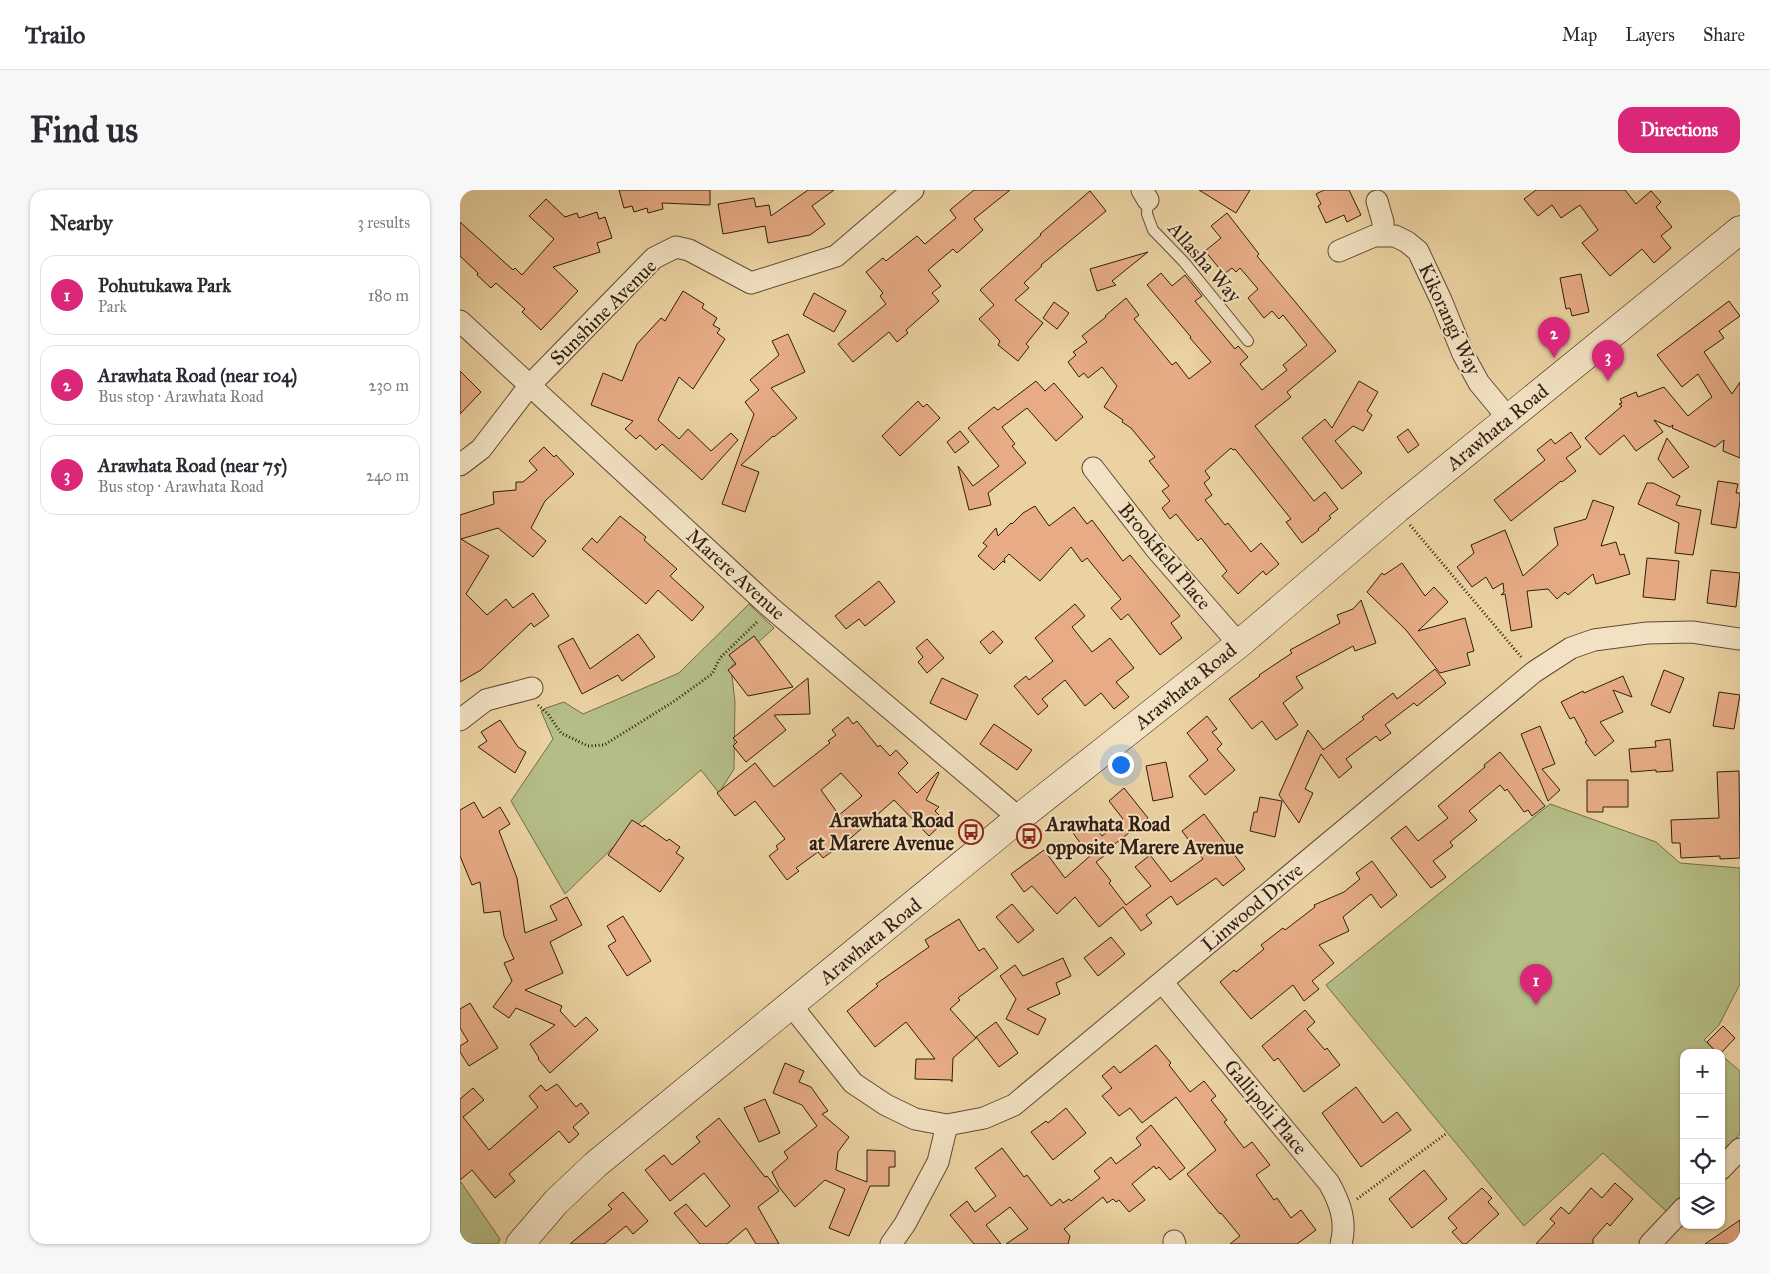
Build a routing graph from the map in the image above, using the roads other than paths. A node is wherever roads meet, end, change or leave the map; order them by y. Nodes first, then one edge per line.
1 (913, 190) edge
2 (1145, 195) edge
3 (1377, 201) dead end
4 (1740, 230) edge
5 (1383, 236) junction
6 (1339, 251) dead end
7 (460, 321) edge
8 (1248, 341) dead end
9 (530, 385) junction
10 (1508, 418) junction
11 (460, 465) edge
12 (1093, 468) dead end
13 (1740, 639) edge
14 (1239, 644) junction
15 (527, 688) road end
16 (460, 720) edge
17 (1019, 818) junction
18 (1162, 982) junction
19 (791, 1005) junction
20 (947, 1125) junction
21 (1740, 1149) edge
22 (1725, 1165) edge
23 (1680, 1212) edge
24 (520, 1244) edge
25 (891, 1244) edge
26 (1342, 1244) edge
27 (1650, 1244) edge

1 - 9 street, Sunshine Avenue
2 - 8 lane, Allasha Way
3 - 5 street
4 - 10 main road, Arawhata Road
5 - 6 street, Kikorangi Way
5 - 10 street, Kikorangi Way
7 - 9 street, Marere Avenue
9 - 11 street, Sunshine Avenue
9 - 17 street, Marere Avenue
10 - 14 main road, Arawhata Road
12 - 14 street, Brookfield Place
13 - 18 street, Linwood Drive
14 - 17 main road, Arawhata Road
15 - 16 street
17 - 19 main road, Arawhata Road
18 - 20 street, Linwood Drive
18 - 26 street, Gallipoli Place
19 - 20 street, Linwood Drive
19 - 24 main road, Arawhata Road
20 - 25 street
21 - 22 street
23 - 27 street

